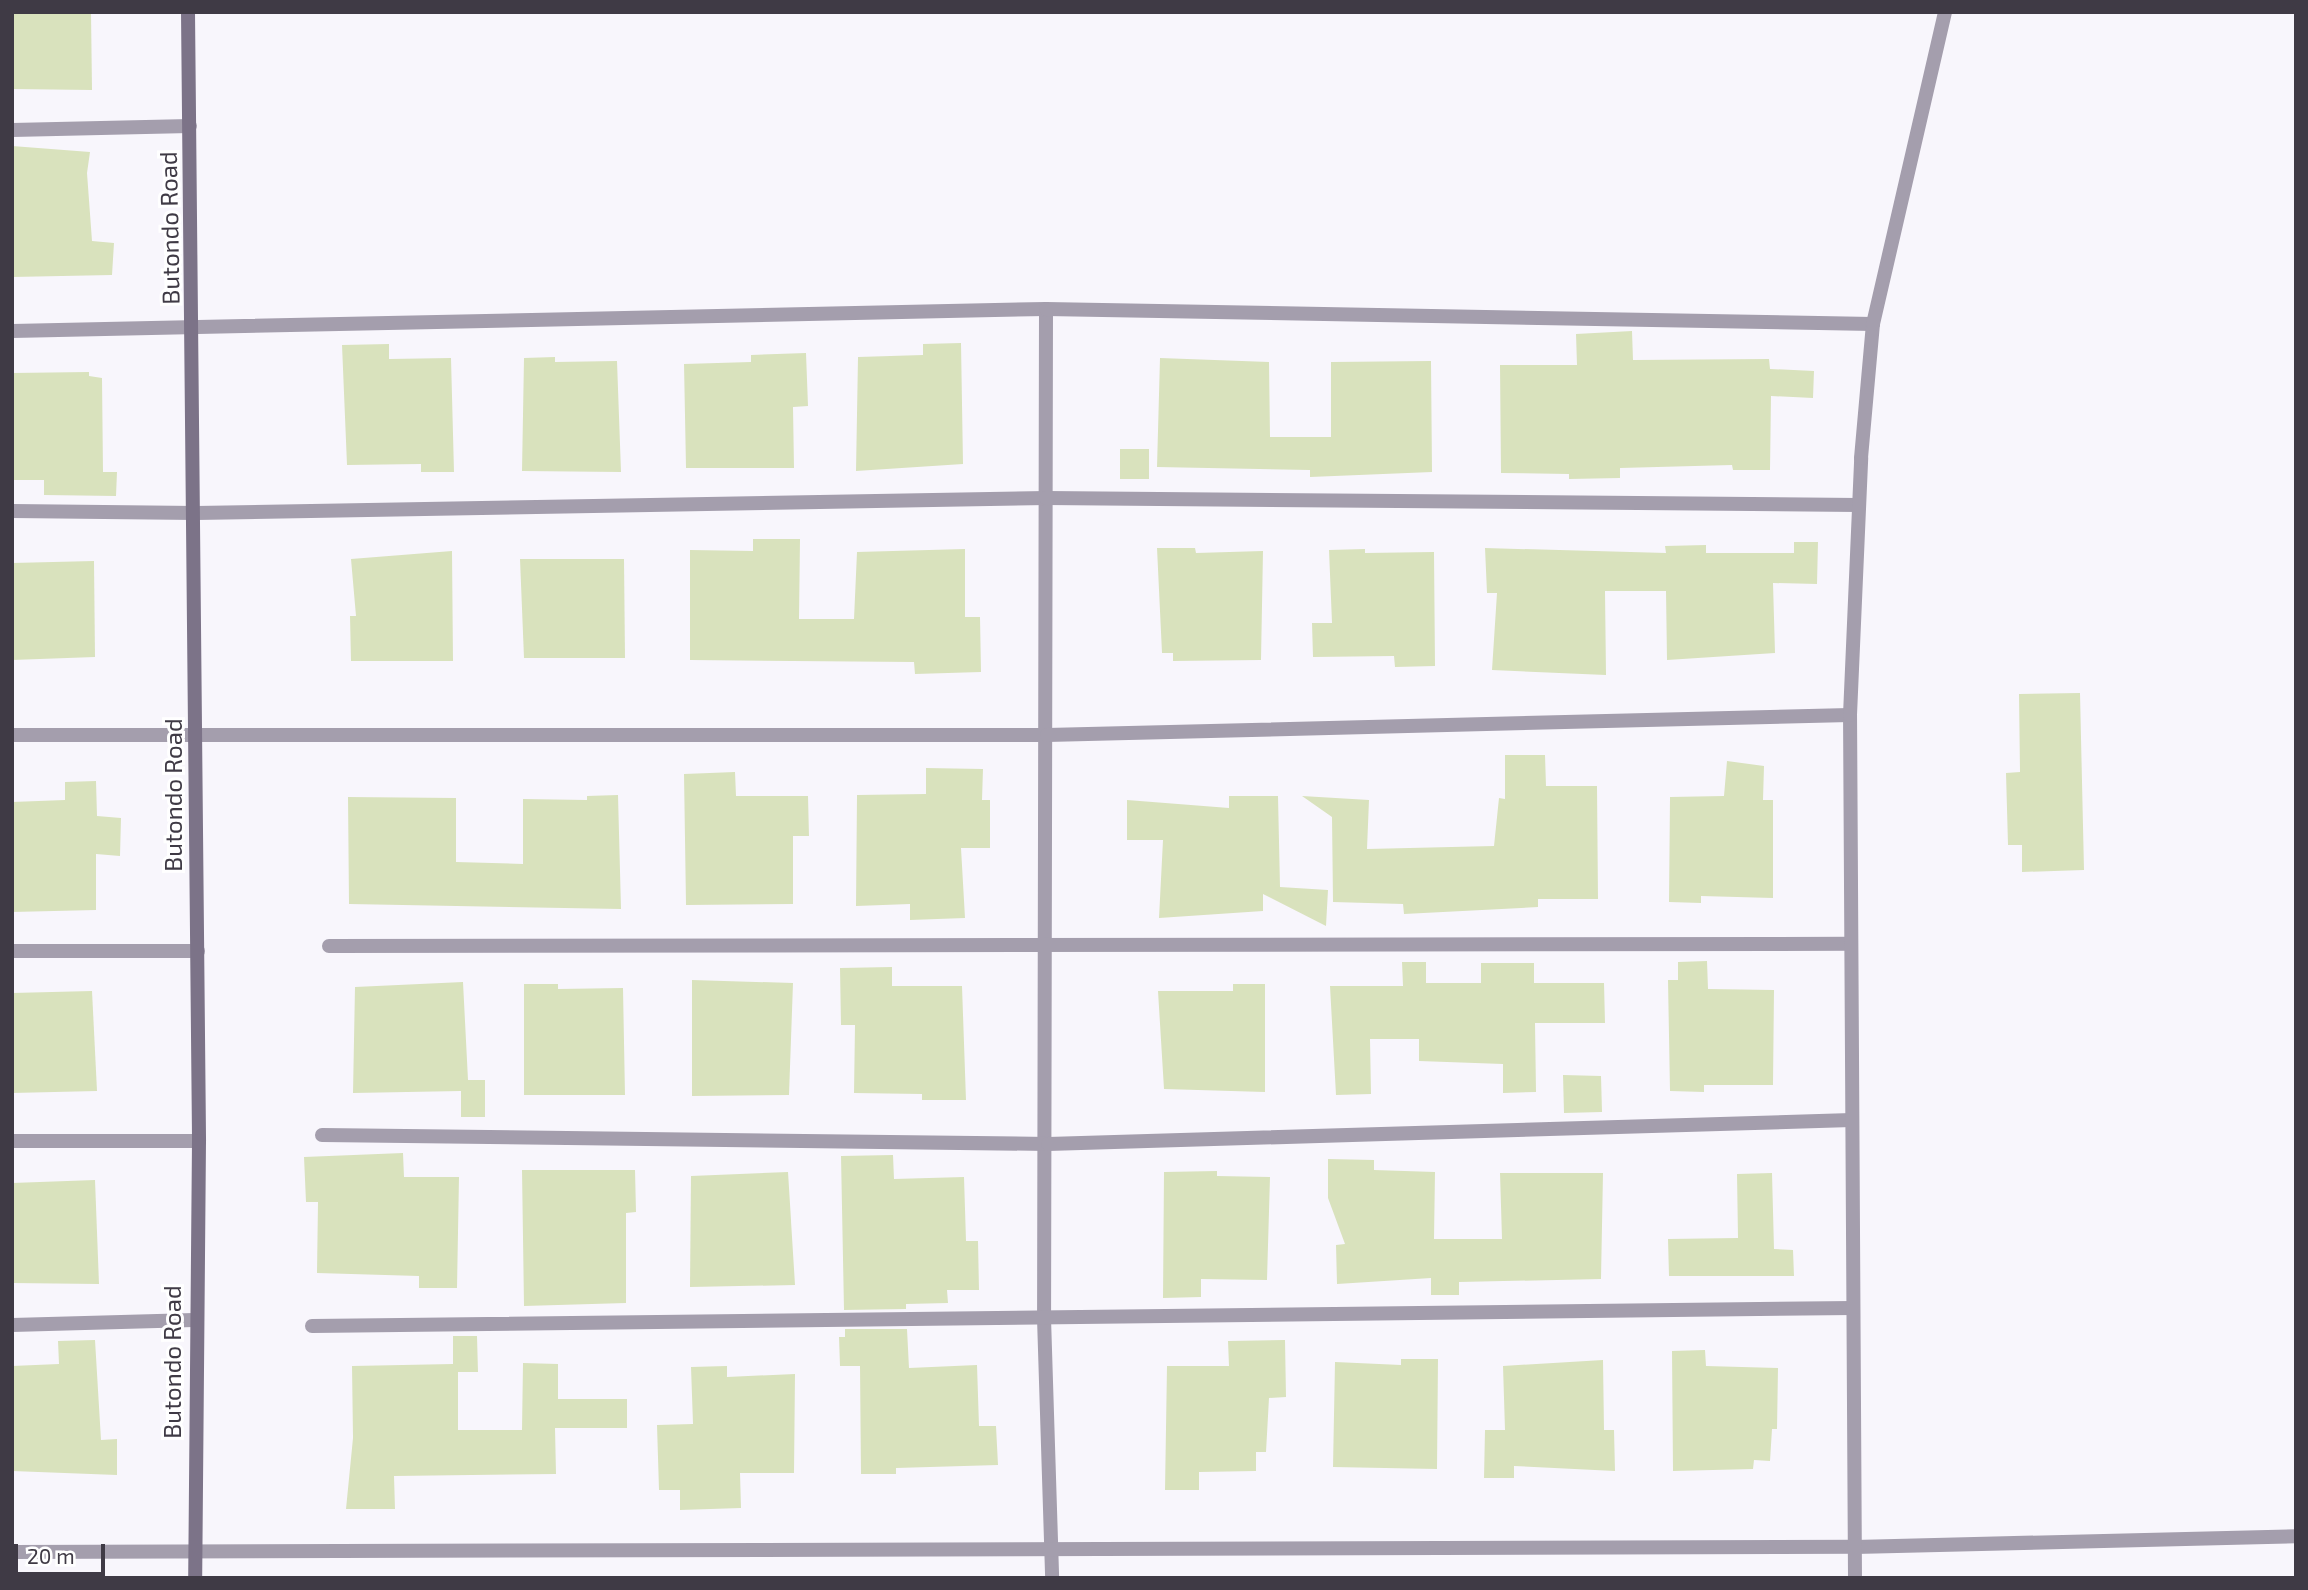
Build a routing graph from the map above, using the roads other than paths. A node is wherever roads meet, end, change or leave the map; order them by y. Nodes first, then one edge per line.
1 (188, 12) edge
2 (1945, 12) edge
3 (190, 126) junction
4 (12, 130) edge
5 (1046, 309) junction
6 (1873, 324) junction
7 (193, 328) junction
8 (12, 331) edge
9 (1046, 498) junction
10 (1858, 505) junction
11 (12, 511) edge
12 (196, 513) junction
13 (1850, 715) junction
14 (195, 734) junction
15 (12, 735) edge
16 (1047, 735) junction
17 (1852, 944) junction
18 (329, 946) dead end
19 (1047, 946) junction
20 (12, 951) edge
21 (198, 951) junction
22 (1852, 1120) junction
23 (322, 1135) dead end
24 (12, 1141) edge
25 (199, 1141) junction
26 (1048, 1144) junction
27 (1853, 1308) junction
28 (1044, 1318) junction
29 (194, 1320) junction
30 (12, 1325) edge
31 (313, 1326) dead end
32 (2296, 1536) edge
33 (1052, 1547) junction
34 (1854, 1547) junction
35 (12, 1552) edge
36 (195, 1552) junction
37 (195, 1578) edge
38 (1052, 1578) edge
39 (1855, 1578) edge

1 - 3 street, Butondo Road
2 - 6 street
3 - 4 street
3 - 7 street, Butondo Road
5 - 6 street
5 - 7 street
5 - 9 street
6 - 10 street
7 - 8 street
7 - 12 street, Butondo Road
9 - 10 street
9 - 12 street
9 - 16 street
10 - 13 street
11 - 12 street
12 - 14 street, Butondo Road
13 - 16 street
13 - 17 street
14 - 15 street
14 - 16 street
14 - 21 street, Butondo Road
16 - 19 street
17 - 19 street
17 - 22 street
18 - 19 street
19 - 26 street
20 - 21 street
21 - 25 street, Butondo Road
22 - 26 street
22 - 27 street
23 - 26 street
24 - 25 street
25 - 29 street, Butondo Road
26 - 28 street
27 - 28 street
27 - 34 street
28 - 31 street
28 - 33 street
29 - 30 street
29 - 36 street, Butondo Road
32 - 34 street
33 - 34 street
33 - 36 street
33 - 38 street
34 - 39 street
35 - 36 street
36 - 37 street, Butondo Road

